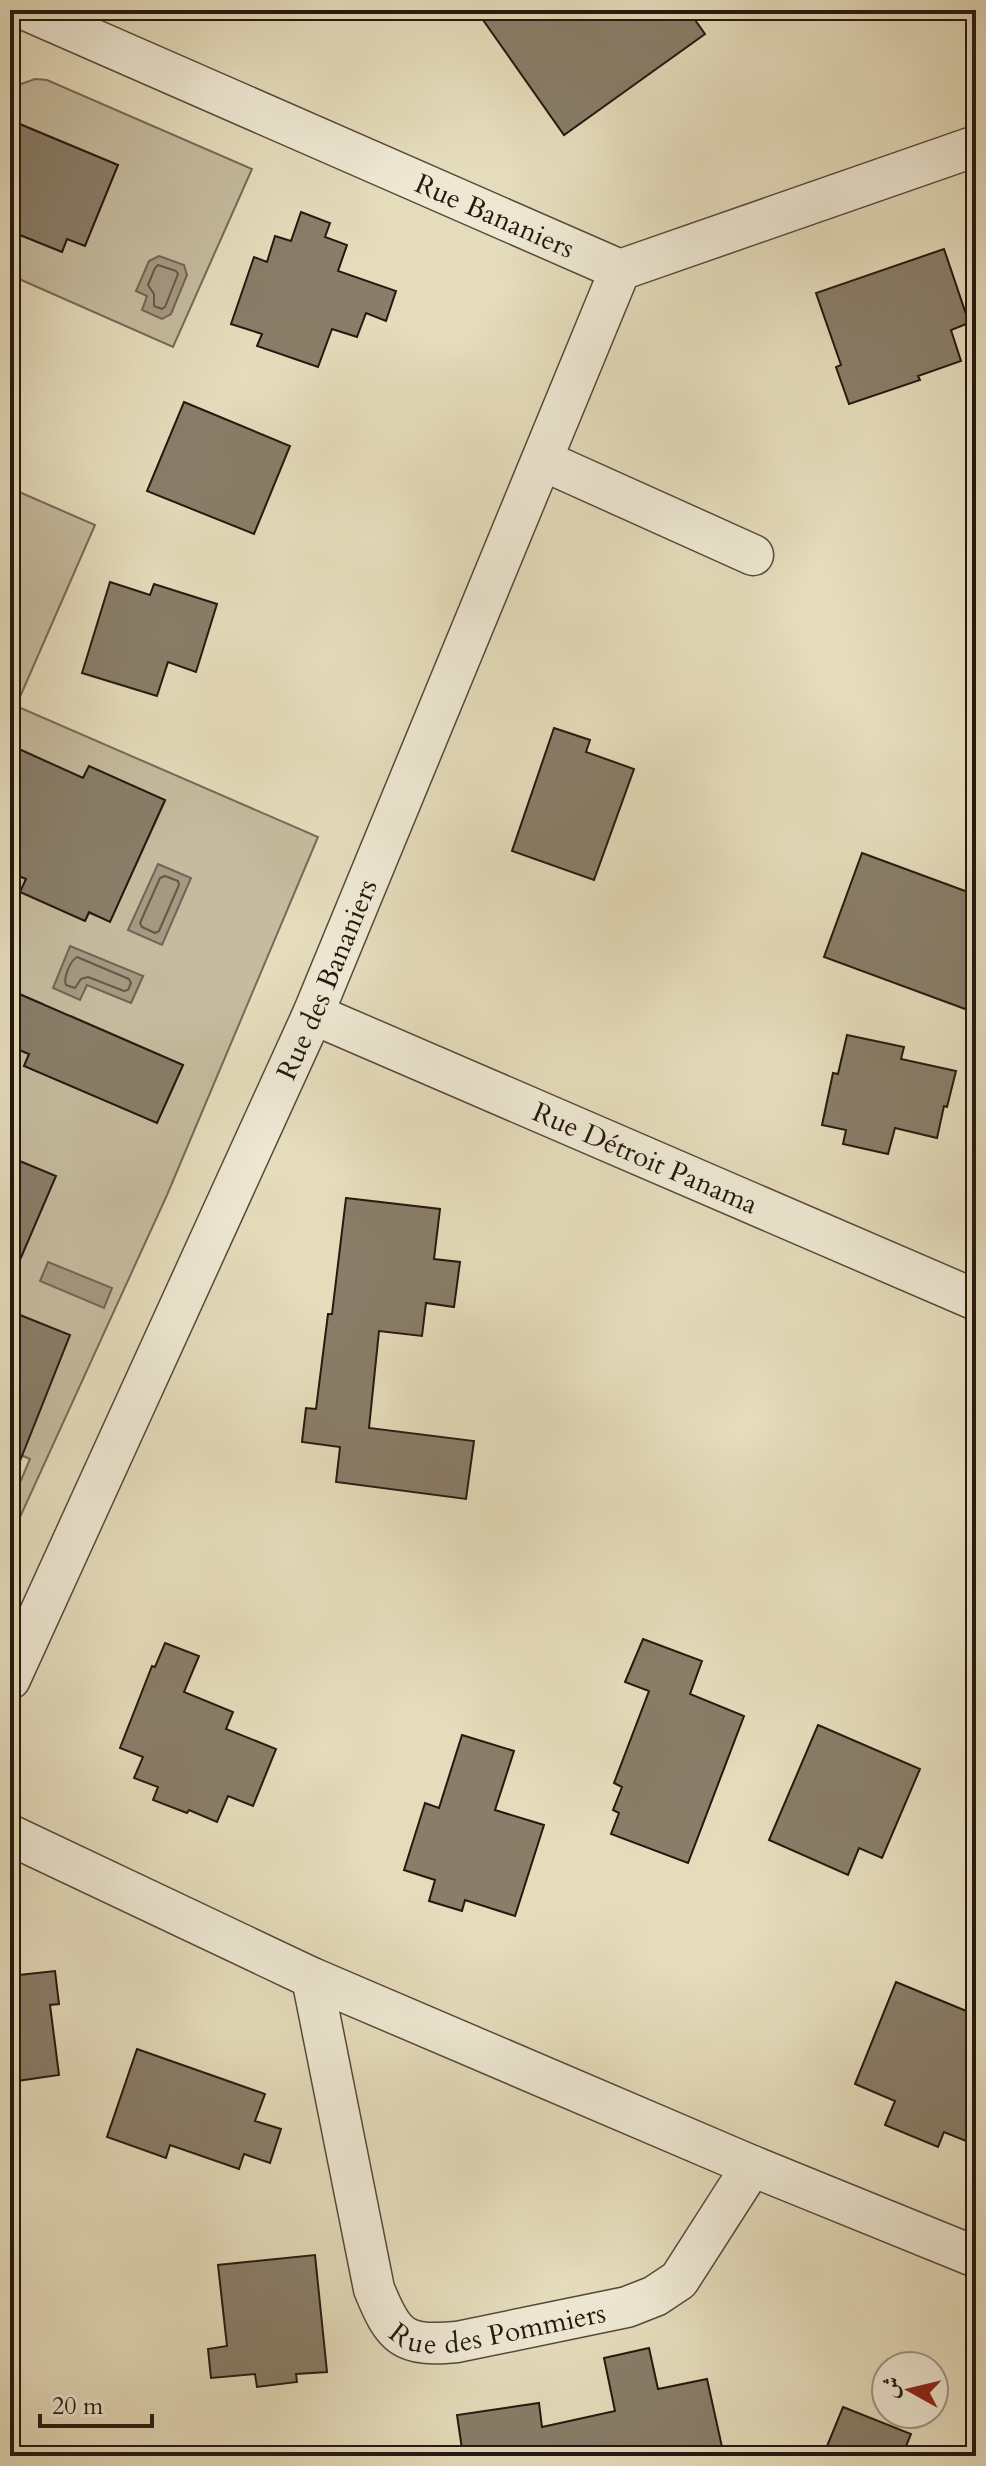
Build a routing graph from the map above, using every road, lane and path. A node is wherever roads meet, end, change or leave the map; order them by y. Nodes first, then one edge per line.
1 (26, 10) edge
2 (976, 146) edge
3 (620, 270) junction
4 (542, 460) junction
5 (753, 555) dead end
6 (313, 1014) junction
7 (976, 1300) edge
8 (10, 1679) edge
9 (10, 1835) edge
10 (312, 1978) junction
11 (752, 2166) junction
12 (976, 2257) edge

1 - 3 street, Rue Bananiers
2 - 3 street
3 - 4 street, Rue des Bananiers
4 - 5 street
4 - 6 street, Rue des Bananiers
6 - 7 street, Rue Détroit Panama
6 - 8 street, Rue des Bananiers
9 - 10 street
10 - 11 street
10 - 11 street, Rue des Pommiers
11 - 12 street

